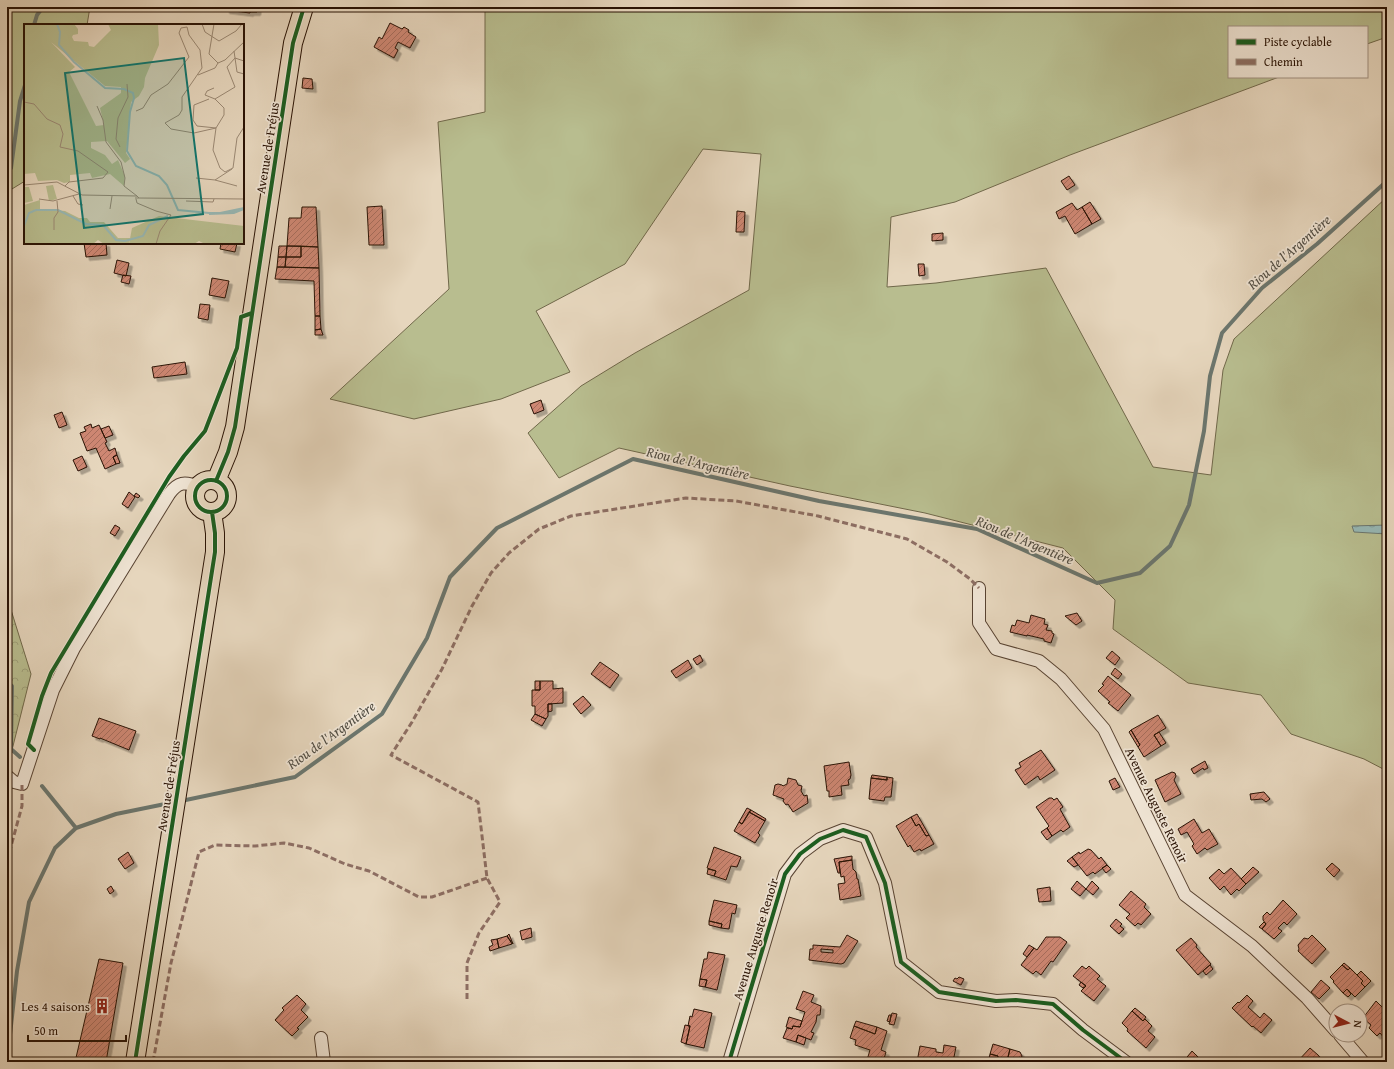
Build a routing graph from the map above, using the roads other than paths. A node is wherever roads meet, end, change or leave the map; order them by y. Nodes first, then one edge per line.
1 (304, 7) edge
2 (216, 481) junction
3 (198, 487) junction
4 (212, 512) junction
5 (979, 588) dead end
6 (7, 776) edge
7 (1328, 1022) edge
8 (321, 1038) dead end
9 (1347, 1043) edge
10 (135, 1062) edge
11 (324, 1062) edge
12 (729, 1062) edge
13 (1126, 1062) edge
14 (1363, 1062) edge

1 - 2 main road, Avenue de Fréjus
2 - 3 main road
2 - 4 main road
3 - 4 main road
3 - 6 street
4 - 10 main road, Avenue de Fréjus
5 - 7 street, Avenue Auguste Renoir
8 - 11 street
9 - 14 street
12 - 13 street, Avenue Auguste Renoir

